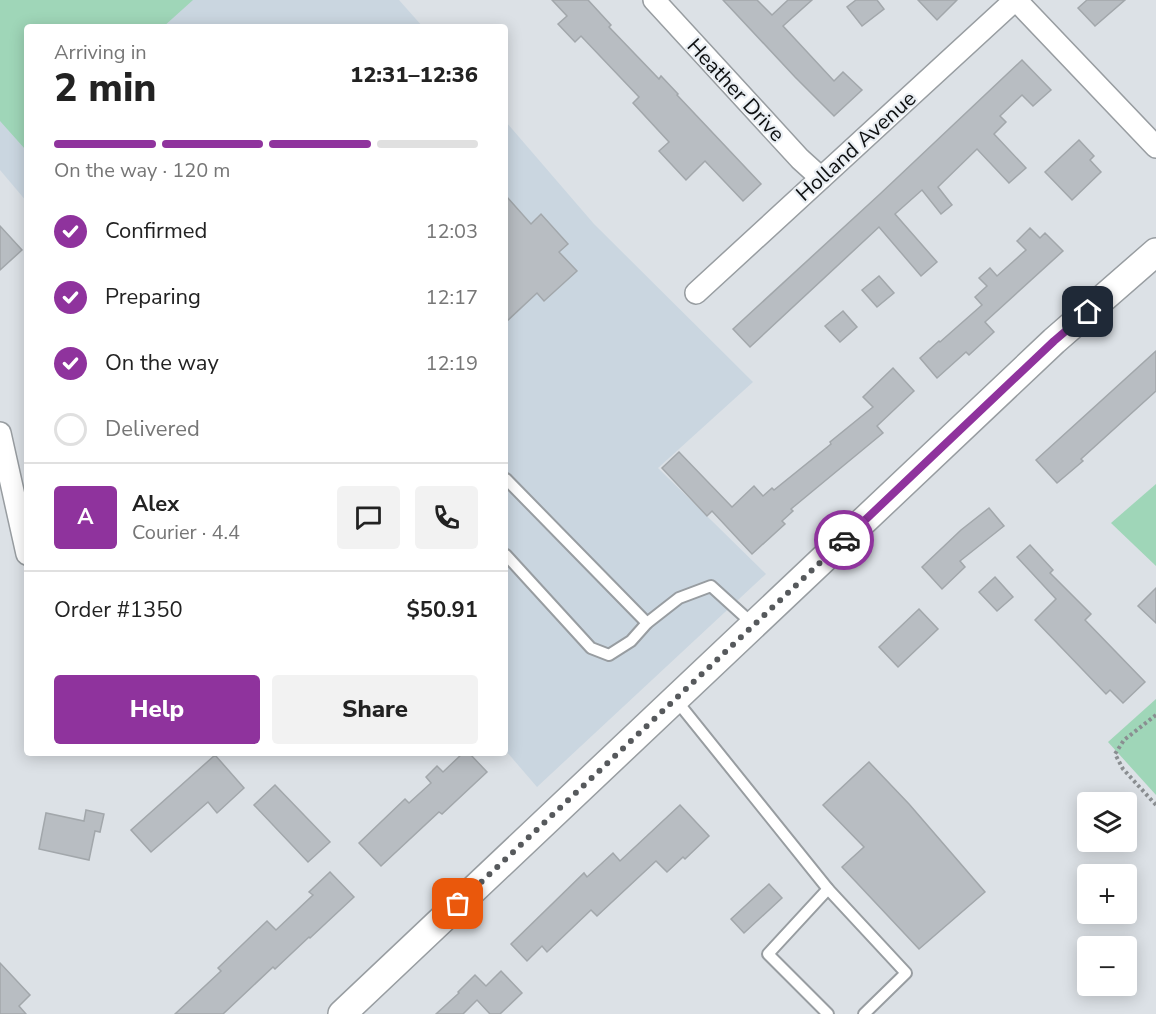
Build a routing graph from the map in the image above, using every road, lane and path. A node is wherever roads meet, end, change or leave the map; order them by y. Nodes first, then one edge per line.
1 (654, 0) edge
2 (1015, 0) edge
3 (1156, 147) edge
4 (821, 178) junction
5 (1156, 252) edge
6 (696, 293) dead end
7 (0, 433) edge
8 (508, 481) edge
9 (24, 541) edge
10 (508, 557) edge
11 (646, 623) junction
12 (754, 625) junction
13 (676, 700) junction
14 (1156, 715) edge
15 (1156, 805) edge
16 (828, 889) junction
17 (342, 1014) edge
18 (828, 1014) edge
19 (864, 1014) edge

1 - 4 street, Heather Drive
2 - 3 street
2 - 4 street, Holland Avenue
4 - 6 street, Holland Avenue
5 - 12 street
7 - 9 street
8 - 11 lane
10 - 11 lane
11 - 12 lane
12 - 13 street
13 - 16 lane
13 - 17 street
14 - 15 path
16 - 18 lane
16 - 19 lane

